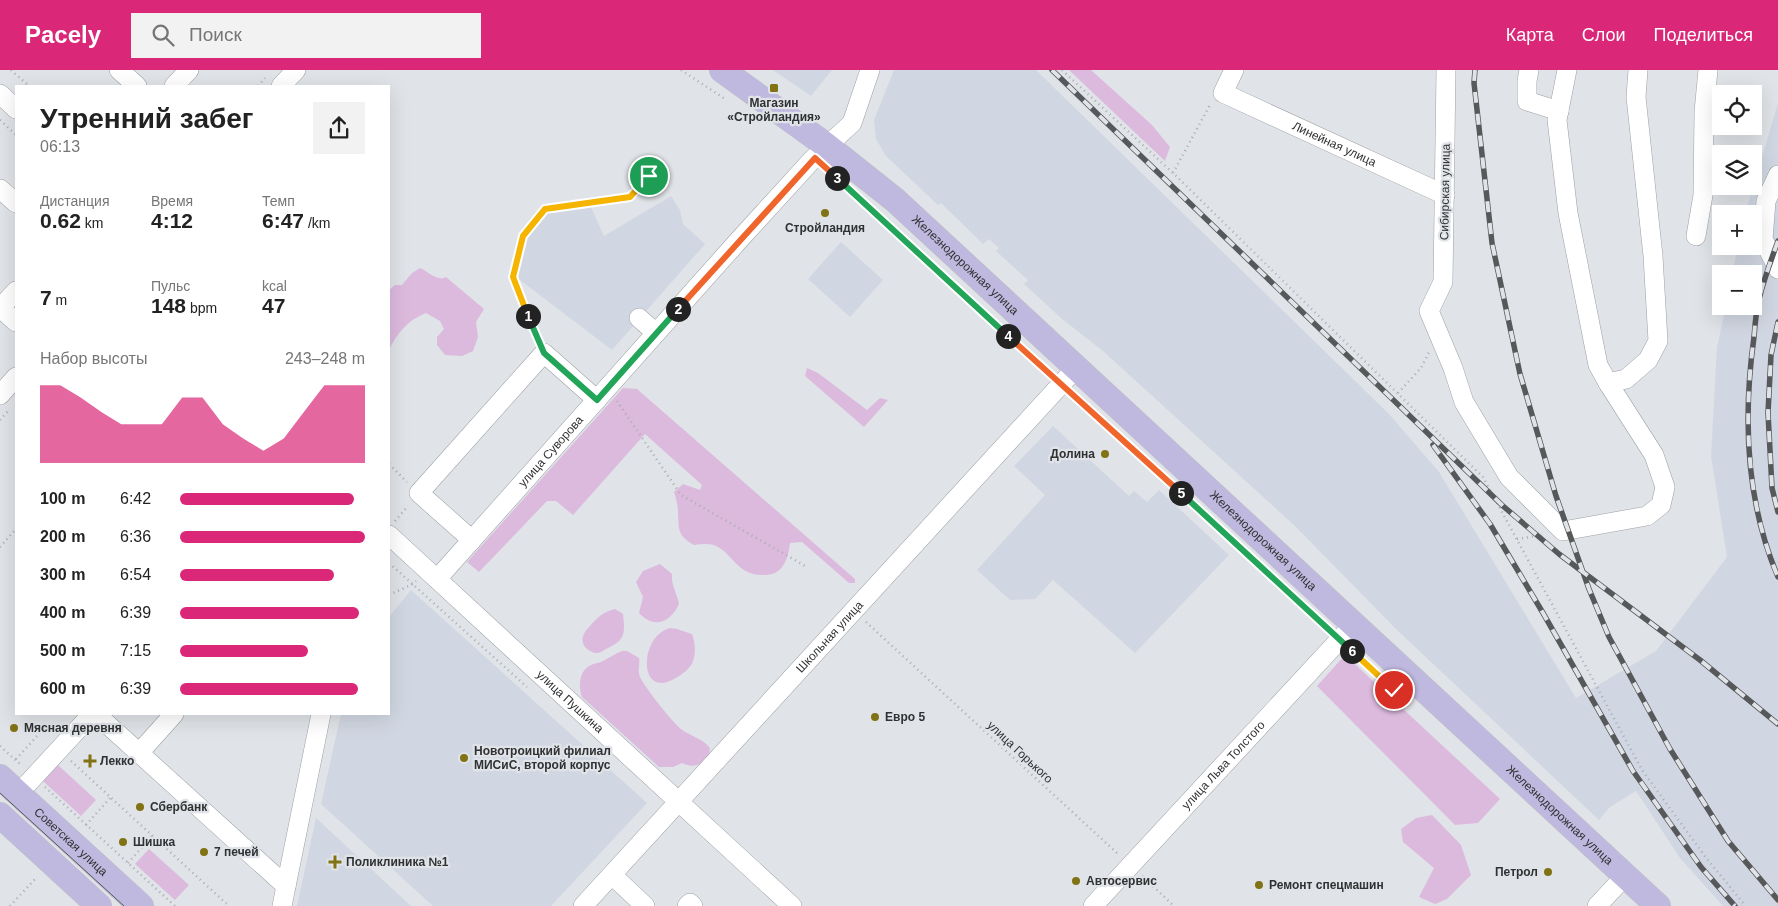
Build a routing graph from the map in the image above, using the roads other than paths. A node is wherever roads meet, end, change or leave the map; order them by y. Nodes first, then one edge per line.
1 (119, 70) edge
2 (189, 70) edge
3 (722, 70) edge
4 (870, 70) edge
5 (1234, 70) edge
6 (1446, 70) edge
7 (1529, 70) edge
8 (1567, 70) edge
9 (1638, 70) edge
10 (1708, 70) edge
11 (136, 85) edge
12 (175, 85) edge
13 (0, 94) edge
14 (15, 107) edge
15 (1559, 111) junction
16 (827, 146) junction
17 (1778, 175) edge
18 (0, 189) edge
19 (1445, 194) junction
20 (15, 203) edge
21 (1696, 236) dead end
22 (1778, 269) edge
23 (15, 292) edge
24 (0, 308) edge
25 (639, 318) dead end
26 (15, 321) edge
27 (656, 333) junction
28 (1069, 376) junction
29 (15, 378) edge
30 (1608, 383) junction
31 (602, 394) junction
32 (0, 395) edge
33 (392, 528) edge
34 (472, 540) junction
35 (437, 579) junction
36 (1354, 624) junction
37 (93, 715) edge
38 (95, 715) edge
39 (173, 715) edge
40 (320, 715) edge
41 (139, 753) junction
42 (17, 777) edge
43 (679, 802) junction
44 (0, 815) edge
45 (612, 875) junction
46 (1625, 876) junction
47 (286, 886) junction
48 (99, 906) edge
49 (141, 906) edge
50 (282, 906) edge
51 (583, 906) edge
52 (645, 906) edge
53 (687, 906) edge
54 (693, 906) edge
55 (792, 906) edge
56 (1093, 906) edge
57 (1597, 906) edge
58 (1658, 906) edge

1 - 11 street
2 - 12 street
3 - 16 main road, Железнодорожная улица
4 - 16 street, улица Суворова
5 - 19 street, Линейная улица
6 - 19 street, Сибирская улица
7 - 15 street
8 - 15 street
9 - 30 street
10 - 21 street
13 - 14 street
15 - 30 street
16 - 27 street, улица Суворова
16 - 28 main road, Железнодорожная улица
17 - 22 street
18 - 20 street
19 - 30 street, Сибирская улица
23 - 24 street
24 - 26 street
25 - 27 street
27 - 31 street, улица Суворова
28 - 36 main road, Железнодорожная улица
28 - 43 street, Школьная улица
29 - 32 street
31 - 34 street, улица Суворова
31 - 34 street
33 - 35 street, улица Пушкина
34 - 35 street, улица Суворова
35 - 43 street, улица Пушкина
36 - 46 main road, Железнодорожная улица
36 - 56 street, улица Льва Толстого
37 - 42 street
38 - 41 street
39 - 41 street
40 - 47 street
41 - 47 street
42 - 49 main road, Советская улица
43 - 45 street, Школьная улица
43 - 55 street, улица Пушкина
44 - 48 main road
45 - 51 street, Школьная улица
45 - 52 street
46 - 57 street
46 - 58 main road, Железнодорожная улица
47 - 50 street
53 - 54 street

